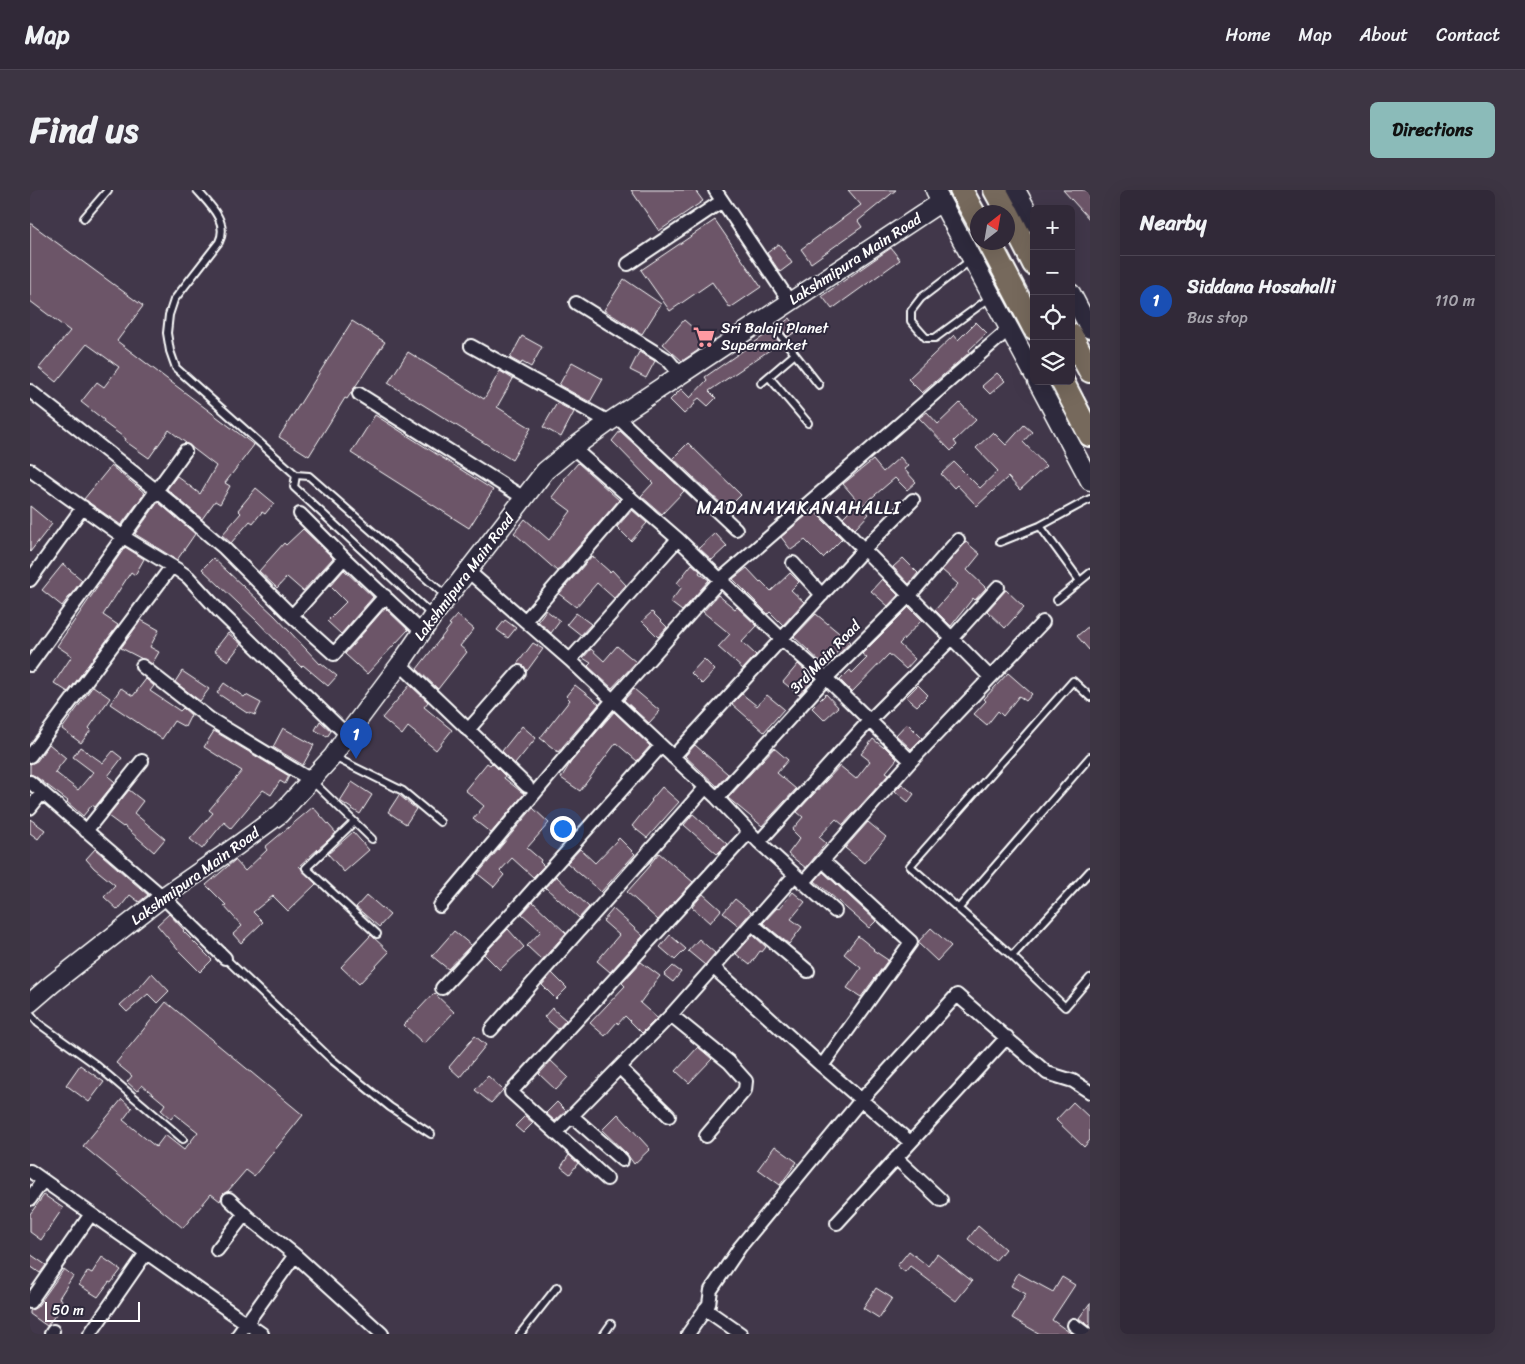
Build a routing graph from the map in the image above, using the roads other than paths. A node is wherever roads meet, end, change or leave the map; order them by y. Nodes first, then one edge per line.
1 (108, 190) edge
2 (197, 190) edge
3 (961, 190) edge
4 (995, 190) edge
5 (1016, 190) edge
6 (718, 195) edge
7 (938, 196) edge
8 (1003, 205) edge
9 (970, 206) edge
10 (1030, 216) edge
11 (84, 218) dead end
12 (1015, 228) edge
13 (993, 250) edge
14 (1030, 256) edge
15 (971, 260) junction
16 (628, 264) dead end
17 (1071, 295) edge
18 (992, 296) junction
19 (790, 302) junction
20 (576, 304) dead end
21 (766, 317) junction
22 (1030, 320) edge
23 (1085, 328) edge
24 (1009, 329) junction
25 (471, 346) dead end
26 (795, 354) junction
27 (1030, 368) edge
28 (1090, 371) edge
29 (681, 375) junction
30 (769, 377) junction
31 (761, 384) dead end
32 (820, 385) dead end
33 (1039, 385) edge
34 (1064, 385) edge
35 (30, 391) edge
36 (359, 394) dead end
37 (613, 420) junction
38 (808, 423) dead end
39 (1090, 435) edge
40 (573, 448) junction
41 (186, 451) dead end
42 (30, 470) edge
43 (296, 475) junction
44 (1090, 481) edge
45 (157, 491) junction
46 (524, 498) junction
47 (631, 498) junction
48 (814, 499) junction
49 (1090, 499) edge
50 (913, 500) dead end
51 (83, 507) junction
52 (300, 514) dead end
53 (1040, 526) junction
54 (736, 529) dead end
55 (124, 536) junction
56 (678, 539) junction
57 (958, 540) dead end
58 (1000, 542) dead end
59 (863, 550) junction
60 (344, 558) junction
61 (792, 563) dead end
62 (172, 566) junction
63 (468, 571) junction
64 (1090, 573) edge
65 (721, 579) junction
66 (30, 580) edge
67 (1080, 581) junction
68 (998, 587) dead end
69 (910, 594) junction
70 (822, 595) junction
71 (385, 596) junction
72 (447, 597) junction
73 (1057, 600) dead end
74 (292, 616) junction
75 (433, 616) junction
76 (525, 622) junction
77 (1043, 622) dead end
78 (421, 631) junction
79 (952, 638) junction
80 (782, 639) junction
81 (570, 660) junction
82 (30, 664) edge
83 (400, 664) junction
84 (142, 666) dead end
85 (519, 672) dead end
86 (990, 677) junction
87 (826, 678) junction
88 (1090, 697) edge
89 (613, 700) junction
90 (870, 721) junction
91 (468, 730) junction
92 (347, 735) junction
93 (661, 746) junction
94 (30, 756) edge
95 (333, 756) junction
96 (673, 757) junction
97 (1090, 758) edge
98 (142, 761) dead end
99 (911, 761) junction
100 (311, 780) junction
101 (30, 782) edge
102 (527, 786) dead end
103 (706, 787) junction
104 (42, 793) junction
105 (717, 798) junction
106 (30, 808) edge
107 (354, 822) junction
108 (440, 822) dead end
109 (86, 831) junction
110 (749, 832) junction
111 (372, 839) dead end
112 (759, 842) junction
113 (823, 861) junction
114 (1090, 871) edge
115 (799, 879) junction
116 (163, 897) junction
117 (440, 906) dead end
118 (958, 908) junction
119 (835, 911) dead end
120 (752, 924) junction
121 (377, 934) dead end
122 (1012, 956) junction
123 (225, 958) joint
124 (714, 968) junction
125 (808, 972) dead end
126 (1090, 978) edge
127 (442, 988) dead end
128 (30, 1002) edge
129 (30, 1013) edge
130 (671, 1015) junction
131 (491, 1030) dead end
132 (1007, 1037) junction
133 (822, 1066) junction
134 (620, 1068) junction
135 (1090, 1092) edge
136 (861, 1100) junction
137 (572, 1116) junction
138 (669, 1116) dead end
139 (556, 1132) junction
140 (431, 1134) dead end
141 (706, 1136) dead end
142 (183, 1139) dead end
143 (910, 1142) junction
144 (896, 1158) junction
145 (622, 1160) dead end
146 (30, 1171) edge
147 (607, 1179) dead end
148 (43, 1180) junction
149 (30, 1199) edge
150 (229, 1199) dead end
151 (941, 1200) dead end
152 (91, 1214) junction
153 (245, 1214) junction
154 (837, 1223) dead end
155 (216, 1250) dead end
156 (146, 1253) junction
157 (295, 1254) junction
158 (557, 1287) dead end
159 (30, 1302) edge
160 (705, 1309) junction
161 (246, 1323) junction
162 (612, 1324) dead end
163 (1074, 1325) dead end
164 (90, 1334) edge
165 (239, 1334) edge
166 (262, 1334) edge
167 (382, 1334) edge
168 (520, 1334) edge
169 (604, 1334) edge
170 (688, 1334) edge
171 (741, 1334) edge
172 (1086, 1334) edge

1 - 11 lane
2 - 43 lane
3 - 9 highway
4 - 8 highway
5 - 10 main road
6 - 16 street
6 - 19 street
7 - 15 main road
7 - 19 main road, Lakshmipura Main Road
12 - 14 highway
13 - 22 highway
15 - 18 main road
15 - 18 lane
17 - 23 main road
18 - 24 main road
19 - 21 main road, Lakshmipura Main Road
20 - 29 street
21 - 26 lane
21 - 29 main road, Lakshmipura Main Road
23 - 28 highway
24 - 27 main road
24 - 48 street
25 - 37 street
26 - 30 lane
26 - 32 lane
29 - 37 main road, Lakshmipura Main Road
30 - 31 lane
30 - 38 lane
33 - 44 main road
34 - 39 highway
35 - 45 street
36 - 46 street
37 - 40 main road, Lakshmipura Main Road
37 - 54 street
40 - 46 main road, Lakshmipura Main Road
40 - 47 street
41 - 45 street
42 - 51 street
43 - 72 lane
43 - 75 lane
45 - 55 street
45 - 74 street
46 - 63 main road, Lakshmipura Main Road
47 - 56 street
47 - 76 street
48 - 59 street
48 - 65 street
49 - 53 lane
50 - 59 street
51 - 55 street
51 - 66 street
52 - 60 street
53 - 58 lane
53 - 67 lane
55 - 62 street
55 - 82 street
56 - 65 street
56 - 81 street
57 - 69 street, 3rd Main Road
59 - 69 street
59 - 70 street
60 - 71 street
60 - 74 street
61 - 70 street
62 - 92 street
62 - 94 street
63 - 72 main road, Lakshmipura Main Road
63 - 76 street
64 - 67 lane
65 - 80 street
65 - 89 street
67 - 73 lane
68 - 79 street
69 - 79 street
69 - 87 street, 3rd Main Road
70 - 80 street
71 - 74 street
71 - 78 street
72 - 75 main road, Lakshmipura Main Road
75 - 78 main road, Lakshmipura Main Road
76 - 81 street
77 - 86 street
78 - 83 main road, Lakshmipura Main Road
79 - 86 street
79 - 90 street
80 - 87 street
80 - 96 street
81 - 89 street
83 - 91 street
83 - 92 main road, Lakshmipura Main Road
84 - 100 street
85 - 91 street
86 - 99 street
87 - 90 street
87 - 105 street, 3rd Main Road
88 - 118 lane
89 - 93 street
89 - 117 street
90 - 99 street
90 - 112 street
91 - 102 street
92 - 95 main road, Lakshmipura Main Road
93 - 96 street
93 - 127 street
95 - 100 main road, Lakshmipura Main Road
95 - 108 lane
96 - 103 street
97 - 118 lane
98 - 109 street
99 - 113 street
100 - 107 lane
100 - 116 main road, Lakshmipura Main Road
101 - 104 street
103 - 105 street
103 - 131 street
104 - 106 street
104 - 109 street
105 - 110 street
107 - 111 lane
107 - 121 lane
109 - 116 street
110 - 112 street
110 - 139 street
112 - 115 street
113 - 115 street
113 - 133 street
114 - 122 lane
115 - 119 street
115 - 120 street
116 - 123 street
116 - 128 main road, Lakshmipura Main Road
118 - 122 lane
120 - 124 street
120 - 125 street
122 - 126 lane
123 - 140 lane
124 - 130 street
124 - 133 street
129 - 142 lane
130 - 134 street
130 - 141 street
132 - 135 street
132 - 136 street
132 - 143 street
133 - 136 street
134 - 137 street
134 - 138 street
136 - 143 street
136 - 160 street
137 - 139 street
137 - 145 street
139 - 147 street
143 - 144 street
144 - 151 street
144 - 154 street
146 - 148 street
148 - 149 street
148 - 152 street
150 - 153 street
152 - 156 street
152 - 159 street
153 - 155 street
153 - 157 street
156 - 161 street
156 - 164 street
157 - 161 street
157 - 167 street
158 - 168 lane
160 - 170 street
160 - 171 street
161 - 165 street
161 - 166 street
162 - 169 lane
163 - 172 street

